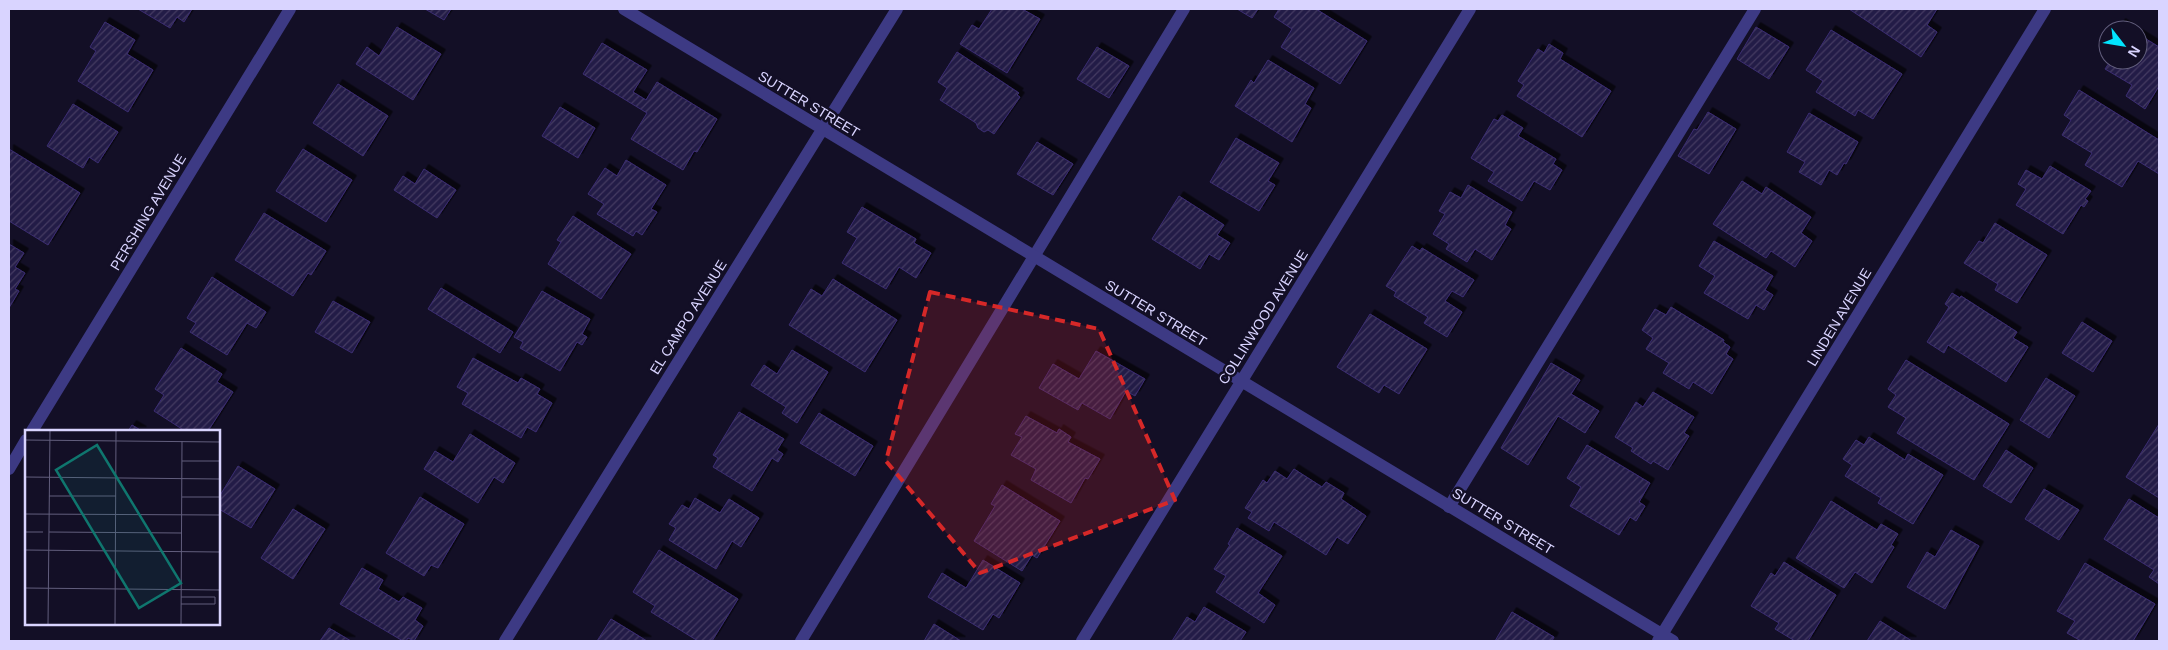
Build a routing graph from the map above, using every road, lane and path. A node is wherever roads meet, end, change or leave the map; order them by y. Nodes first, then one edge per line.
1 (290, 9) edge
2 (624, 9) edge
3 (897, 9) edge
4 (1184, 9) edge
5 (1470, 9) edge
6 (1755, 9) edge
7 (2045, 9) edge
8 (822, 129) junction
9 (1033, 257) junction
10 (1241, 382) junction
11 (33, 430) edge
12 (25, 442) edge
13 (9, 469) edge
14 (1450, 507) junction
15 (1660, 638) edge
16 (505, 641) edge
17 (802, 641) edge
18 (1082, 641) edge
19 (1673, 641) edge

1 - 11 street, PERSHING AVENUE
2 - 8 street, SUTTER STREET
3 - 8 street, EL CAMPO AVENUE
4 - 9 street
5 - 10 street, COLLINWOOD AVENUE
6 - 14 street
7 - 15 street, LINDEN AVENUE
8 - 9 street, SUTTER STREET
8 - 16 street, EL CAMPO AVENUE
9 - 10 street, SUTTER STREET
9 - 17 street
10 - 14 street, SUTTER STREET
10 - 18 street, COLLINWOOD AVENUE
12 - 13 street
14 - 15 street, SUTTER STREET
15 - 19 street, SUTTER STREET

